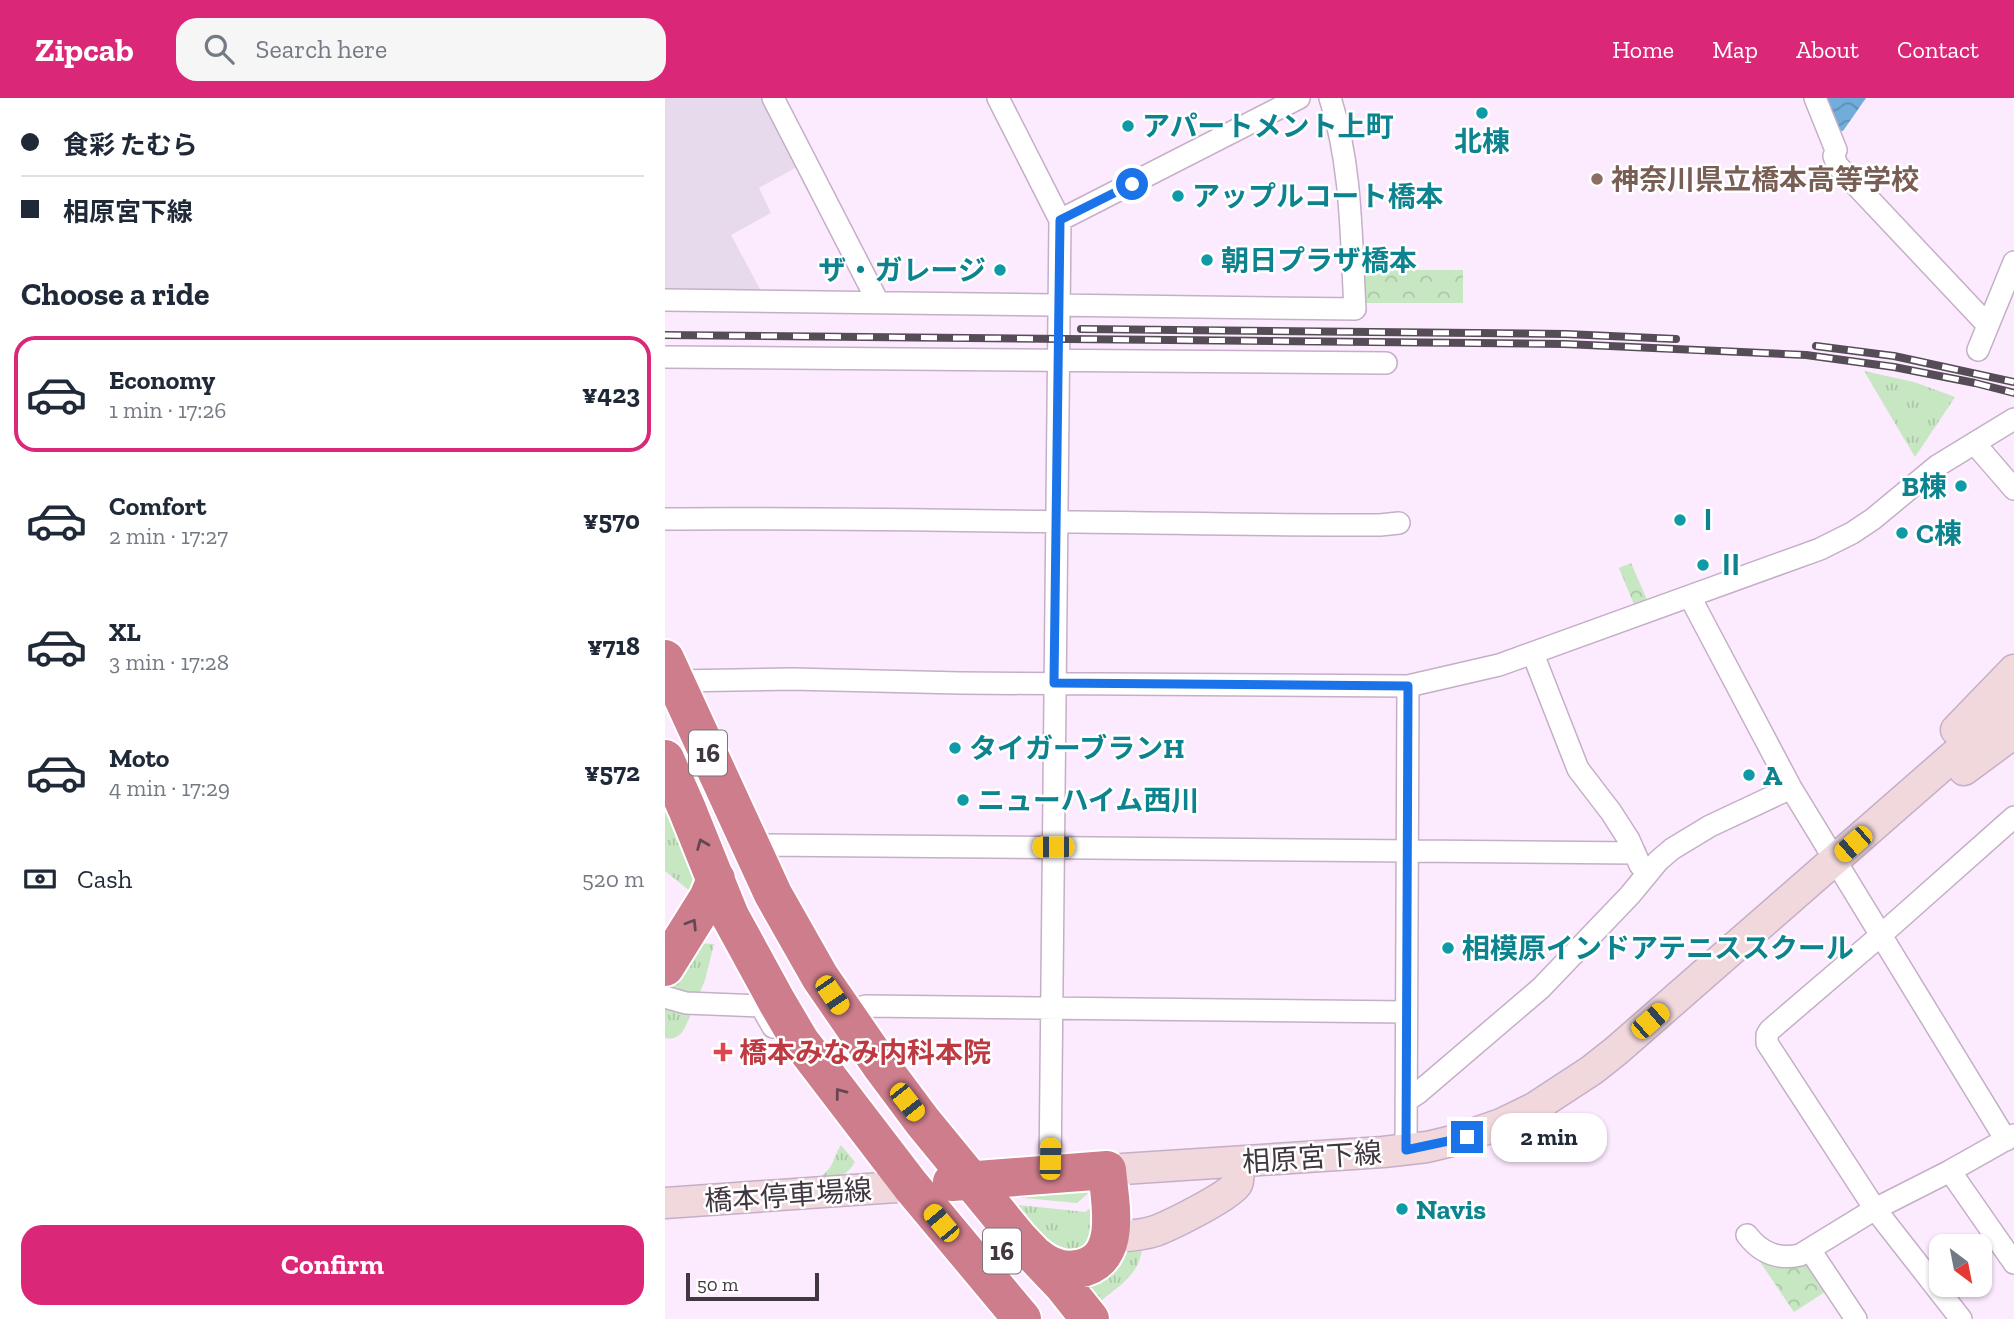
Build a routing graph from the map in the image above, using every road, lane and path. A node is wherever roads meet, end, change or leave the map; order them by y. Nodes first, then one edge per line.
1 (773, 98) edge
2 (998, 98) edge
3 (1299, 98) edge
4 (1330, 98) edge
5 (1815, 98) edge
6 (1060, 220) junction
7 (2014, 261) edge
8 (665, 300) edge
9 (878, 302) junction
10 (1059, 304) junction
11 (1989, 323) junction
12 (1978, 350) dead end
13 (665, 357) edge
14 (1058, 360) junction
15 (1386, 363) dead end
16 (2014, 419) edge
17 (1975, 444) junction
18 (2014, 489) edge
19 (665, 519) edge
20 (1057, 522) junction
21 (1399, 523) dead end
22 (1690, 597) junction
23 (1532, 654) junction
24 (2014, 670) edge
25 (668, 678) edge
26 (1054, 683) junction
27 (1408, 686) junction
28 (2014, 703) edge
29 (2014, 733) edge
30 (665, 759) edge
31 (1791, 788) junction
32 (1912, 793) junction
33 (1889, 812) junction
34 (2014, 817) edge
35 (1053, 847) junction
36 (1408, 852) junction
37 (1636, 853) junction
38 (734, 860) junction
39 (1834, 860) junction
40 (1644, 877) junction
41 (1881, 935) junction
42 (665, 967) edge
43 (665, 996) edge
44 (1051, 1009) junction
45 (844, 1012) junction
46 (1406, 1012) junction
47 (800, 1041) junction
48 (1406, 1101) junction
49 (863, 1124) junction
50 (2010, 1137) edge
51 (1406, 1150) junction
52 (1238, 1162) junction
53 (1107, 1170) junction
54 (1950, 1171) junction
55 (1050, 1174) junction
56 (942, 1183) junction
57 (833, 1192) junction
58 (665, 1203) edge
59 (1875, 1209) junction
60 (1747, 1235) dead end
61 (1111, 1237) junction
62 (1810, 1250) junction
63 (1031, 1253) junction
64 (2014, 1263) edge
65 (986, 1277) junction
66 (992, 1319) edge
67 (1021, 1319) edge
68 (1058, 1319) edge
69 (1078, 1319) edge
70 (1090, 1319) edge
71 (1856, 1319) edge
72 (1961, 1319) edge

1 - 9 street
2 - 6 street
3 - 6 street
4 - 10 street
5 - 11 street
6 - 10 street
7 - 11 street
8 - 9 street
9 - 10 street
10 - 14 street
11 - 12 street
13 - 14 street
14 - 15 street
14 - 20 street
16 - 17 street
17 - 18 street
17 - 22 street
19 - 20 street
20 - 21 street
20 - 26 street
22 - 23 street
22 - 31 street
23 - 27 street
23 - 37 street
24 - 33 street
25 - 26 street
25 - 38 highway, 16
26 - 27 street
26 - 35 street
27 - 36 street
28 - 32 street, 相原宮下線
29 - 32 street
38 -> 30 highway, 16
31 - 39 street
31 - 40 street
32 - 33 street, 相原宮下線
33 - 39 street, 相原宮下線
34 - 41 street
35 - 36 street
35 - 38 street
35 - 44 street
36 - 37 street
36 - 46 street
37 - 40 street
42 -> 38 highway
38 - 45 highway, 16
38 - 47 highway, 16
38 - 56 highway, 16
39 - 41 street
39 - 51 street, 相原宮下線
40 - 48 street
41 - 50 street
41 - 59 street
43 - 47 street
44 - 45 street
44 - 46 street
44 - 55 street
45 - 56 highway, 16
46 - 48 street
49 -> 47 highway, 16
48 - 51 street
49 - 56 highway, 16
49 - 57 street
50 - 54 street
51 - 52 street, 相原宮下線
52 - 53 street, 相原宮下線
52 - 61 street
53 - 55 highway
53 - 61 highway
54 - 59 street
54 - 64 street
55 - 56 highway
56 - 57 street, 橋本停車場線
56 - 63 highway, 16
56 - 65 highway, 16
56 - 68 highway, 16
57 - 58 street, 橋本停車場線
59 - 62 street
59 - 72 street
60 - 62 street
61 - 63 highway, 16
62 - 71 street
63 - 69 highway, 16
63 - 70 highway, 16
65 - 66 highway, 16
65 - 67 highway, 16

